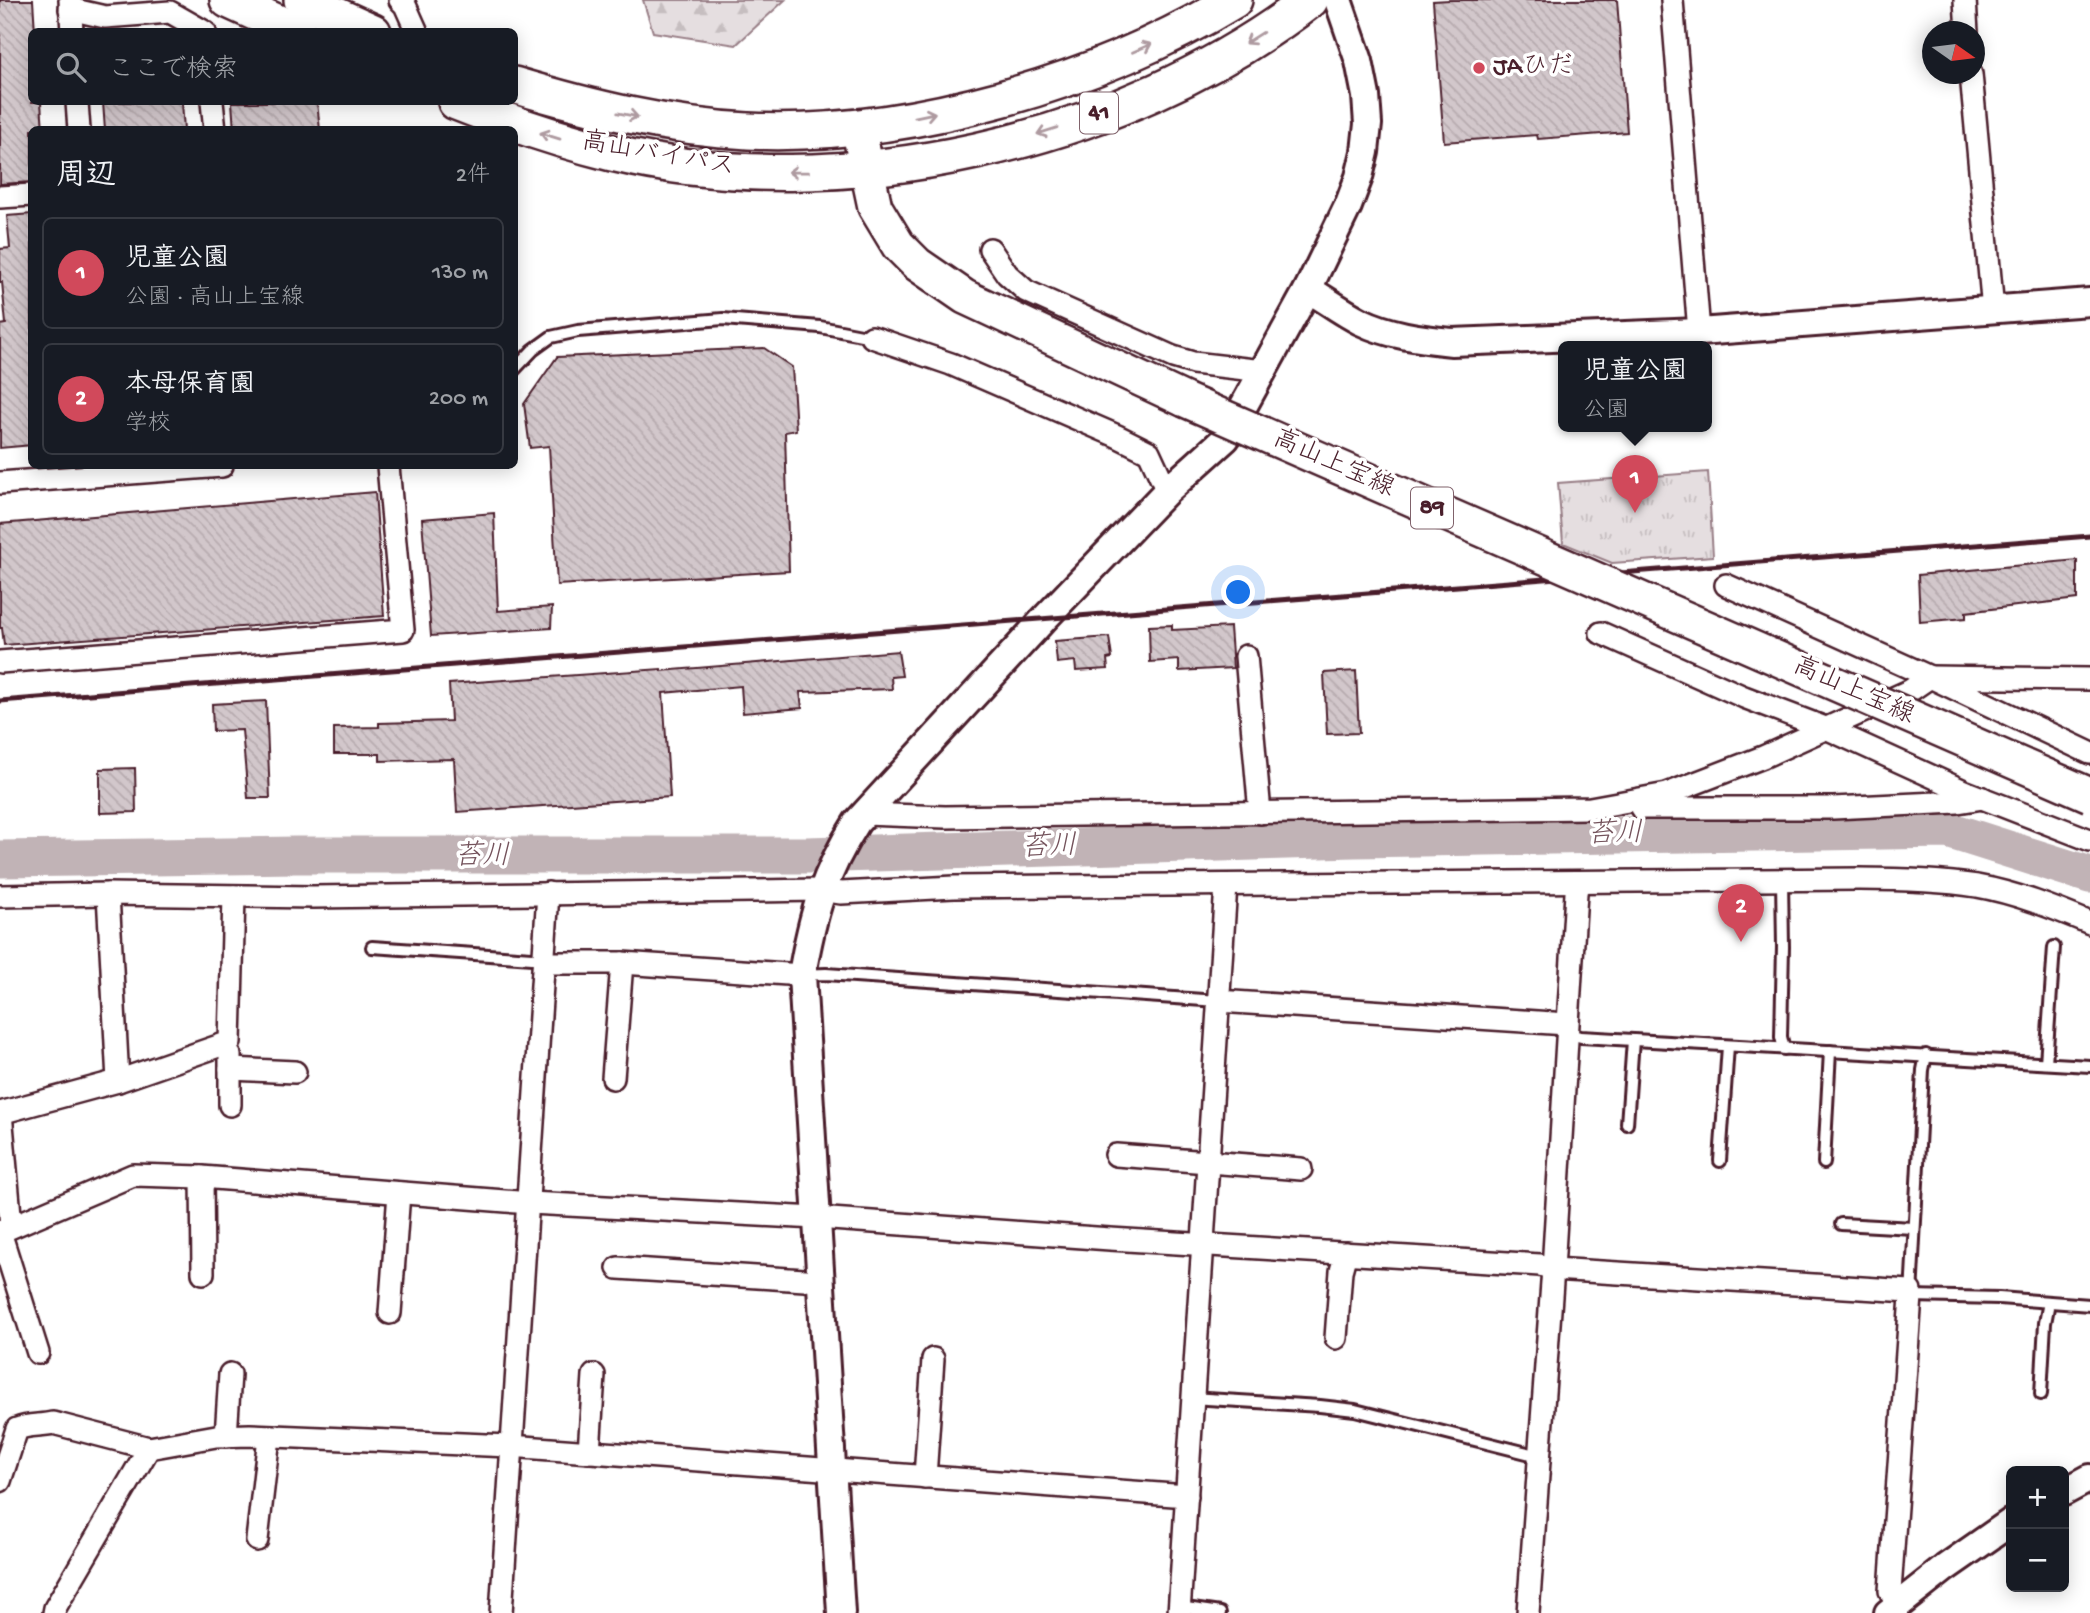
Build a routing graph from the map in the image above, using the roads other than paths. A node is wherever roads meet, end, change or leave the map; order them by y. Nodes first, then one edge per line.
1 (228, 0) edge
2 (302, 0) edge
3 (400, 0) edge
4 (1234, 0) edge
5 (1310, 0) edge
6 (1338, 0) edge
7 (1672, 0) edge
8 (1965, 0) edge
9 (70, 5) edge
10 (1966, 21) edge
11 (72, 28) edge
12 (198, 28) edge
13 (289, 28) edge
14 (364, 28) edge
15 (415, 28) edge
16 (1972, 84) edge
17 (518, 86) edge
18 (77, 105) edge
19 (212, 105) edge
20 (465, 105) edge
21 (79, 126) edge
22 (215, 126) edge
23 (858, 127) junction
24 (866, 169) junction
25 (28, 195) edge
26 (0, 197) edge
27 (990, 249) dead end
28 (1308, 289) junction
29 (2090, 302) edge
30 (1993, 310) junction
31 (1699, 332) junction
32 (872, 337) joint
33 (518, 366) edge
34 (1263, 371) junction
35 (135, 469) edge
36 (388, 469) edge
37 (106, 470) edge
38 (0, 484) edge
39 (1167, 491) junction
40 (1726, 584) dead end
41 (1601, 633) dead end
42 (1246, 656) dead end
43 (0, 662) edge
44 (1930, 677) junction
45 (2090, 679) edge
46 (1828, 729) junction
47 (2090, 753) edge
48 (2090, 795) edge
49 (1985, 798) junction
50 (1590, 808) junction
51 (1260, 813) junction
52 (860, 818) junction
53 (2090, 840) edge
54 (1782, 879) junction
55 (1578, 882) junction
56 (1226, 885) junction
57 (823, 887) junction
58 (548, 893) junction
59 (108, 894) junction
60 (0, 896) edge
61 (234, 896) junction
62 (2090, 923) edge
63 (372, 947) dead end
64 (2054, 947) dead end
65 (545, 961) junction
66 (622, 963) junction
67 (802, 975) junction
68 (1218, 1001) junction
69 (1567, 1029) junction
70 (1633, 1040) junction
71 (230, 1042) junction
72 (1728, 1046) junction
73 (1784, 1049) junction
74 (1830, 1051) junction
75 (1926, 1055) junction
76 (2046, 1063) junction
77 (2090, 1066) edge
78 (230, 1069) junction
79 (295, 1072) dead end
80 (612, 1078) dead end
81 (118, 1080) junction
82 (230, 1105) dead end
83 (0, 1113) edge
84 (1627, 1124) dead end
85 (1116, 1155) dead end
86 (1720, 1161) dead end
87 (1207, 1163) junction
88 (1824, 1163) dead end
89 (1301, 1169) dead end
90 (202, 1177) junction
91 (399, 1193) junction
92 (530, 1203) junction
93 (817, 1218) junction
94 (1841, 1224) dead end
95 (1913, 1228) junction
96 (4, 1230) edge
97 (1202, 1243) junction
98 (1346, 1254) junction
99 (618, 1268) dead end
100 (1553, 1269) junction
101 (203, 1273) dead end
102 (820, 1281) junction
103 (1910, 1294) junction
104 (2049, 1302) junction
105 (2090, 1305) edge
106 (390, 1313) dead end
107 (1336, 1338) dead end
108 (38, 1353) dead end
109 (933, 1359) dead end
110 (230, 1374) dead end
111 (594, 1376) dead end
112 (2041, 1394) dead end
113 (1191, 1398) junction
114 (226, 1436) junction
115 (269, 1437) junction
116 (510, 1446) junction
117 (149, 1448) junction
118 (589, 1452) junction
119 (1539, 1456) junction
120 (831, 1471) junction
121 (925, 1478) junction
122 (2090, 1478) edge
123 (0, 1481) edge
124 (2069, 1489) edge
125 (1187, 1496) junction
126 (2006, 1526) edge
127 (257, 1540) dead end
128 (1893, 1608) edge
129 (1179, 1610) edge
130 (54, 1613) edge
131 (501, 1613) edge
132 (841, 1613) edge
133 (1220, 1613) edge
134 (1528, 1613) edge

1 - 13 highway
2 - 14 highway
3 - 15 street
23 -> 4 highway, 41
5 -> 24 highway, 41
6 - 28 street
7 - 31 street
8 - 10 street
9 - 11 street
9 - 12 street
16 - 30 street
17 -> 23 highway, 高山バイパス / 41
18 - 21 street
19 - 22 street
24 -> 20 highway, 高山バイパス / 41
23 - 24 main road, 高山上宝線 / 89
24 - 48 main road, 高山上宝線 / 89, bridge
25 - 26 street
27 - 34 street
28 - 31 street
28 - 34 street
29 - 30 street
30 - 31 street
32 - 33 lane
32 - 39 street
34 - 39 street
35 - 37 street
36 - 43 street
37 - 38 street
39 - 52 street
40 - 44 street
41 - 46 street
42 - 51 street
44 - 45 street
44 - 46 street
44 - 47 street
46 - 49 street
46 - 50 street
49 - 50 street
49 - 53 street
50 - 51 street
51 - 52 street
52 - 57 street
54 - 55 street
54 - 62 street
54 - 73 lane
55 - 56 street
55 - 69 street
56 - 57 street
56 - 68 street
57 - 58 street
57 - 67 street
58 - 61 street
58 - 65 street
59 - 60 street
59 - 61 street
59 - 81 street
61 - 71 street
63 - 65 lane
64 - 76 lane
65 - 66 street
65 - 92 street
66 - 67 street
66 - 80 street
67 - 68 lane
67 - 93 street
68 - 69 street
68 - 87 street
69 - 70 lane
69 - 100 street
70 - 72 lane
70 - 84 lane
71 - 78 street
71 - 81 street
72 - 73 lane
72 - 86 lane
73 - 74 lane
74 - 75 lane
74 - 88 lane
75 - 76 lane
75 - 95 lane
76 - 77 lane
78 - 79 street
78 - 82 street
81 - 83 street
83 - 96 street
85 - 87 street
87 - 89 street
87 - 97 street
90 - 91 street
90 - 96 street
90 - 101 street
91 - 92 street
91 - 106 street
92 - 93 street
92 - 116 street
93 - 97 street
93 - 102 street
94 - 95 lane
95 - 103 lane
96 - 108 street
97 - 98 street
97 - 113 street
98 - 100 street
98 - 107 street
99 - 102 street
100 - 103 street
100 - 119 street
102 - 120 street
103 - 104 lane
103 - 128 street
104 - 105 lane
104 - 112 lane
109 - 121 street
110 - 114 street
111 - 118 street
113 - 119 lane
113 - 125 street
114 - 115 street
114 - 117 street
115 - 116 street
115 - 127 street
116 - 118 street
116 - 131 street
117 - 123 street
117 - 130 street
118 - 120 street
119 - 134 street
120 - 121 street
120 - 132 street
121 - 125 street
122 - 124 street
125 - 129 street
126 - 128 street
129 - 133 lane

